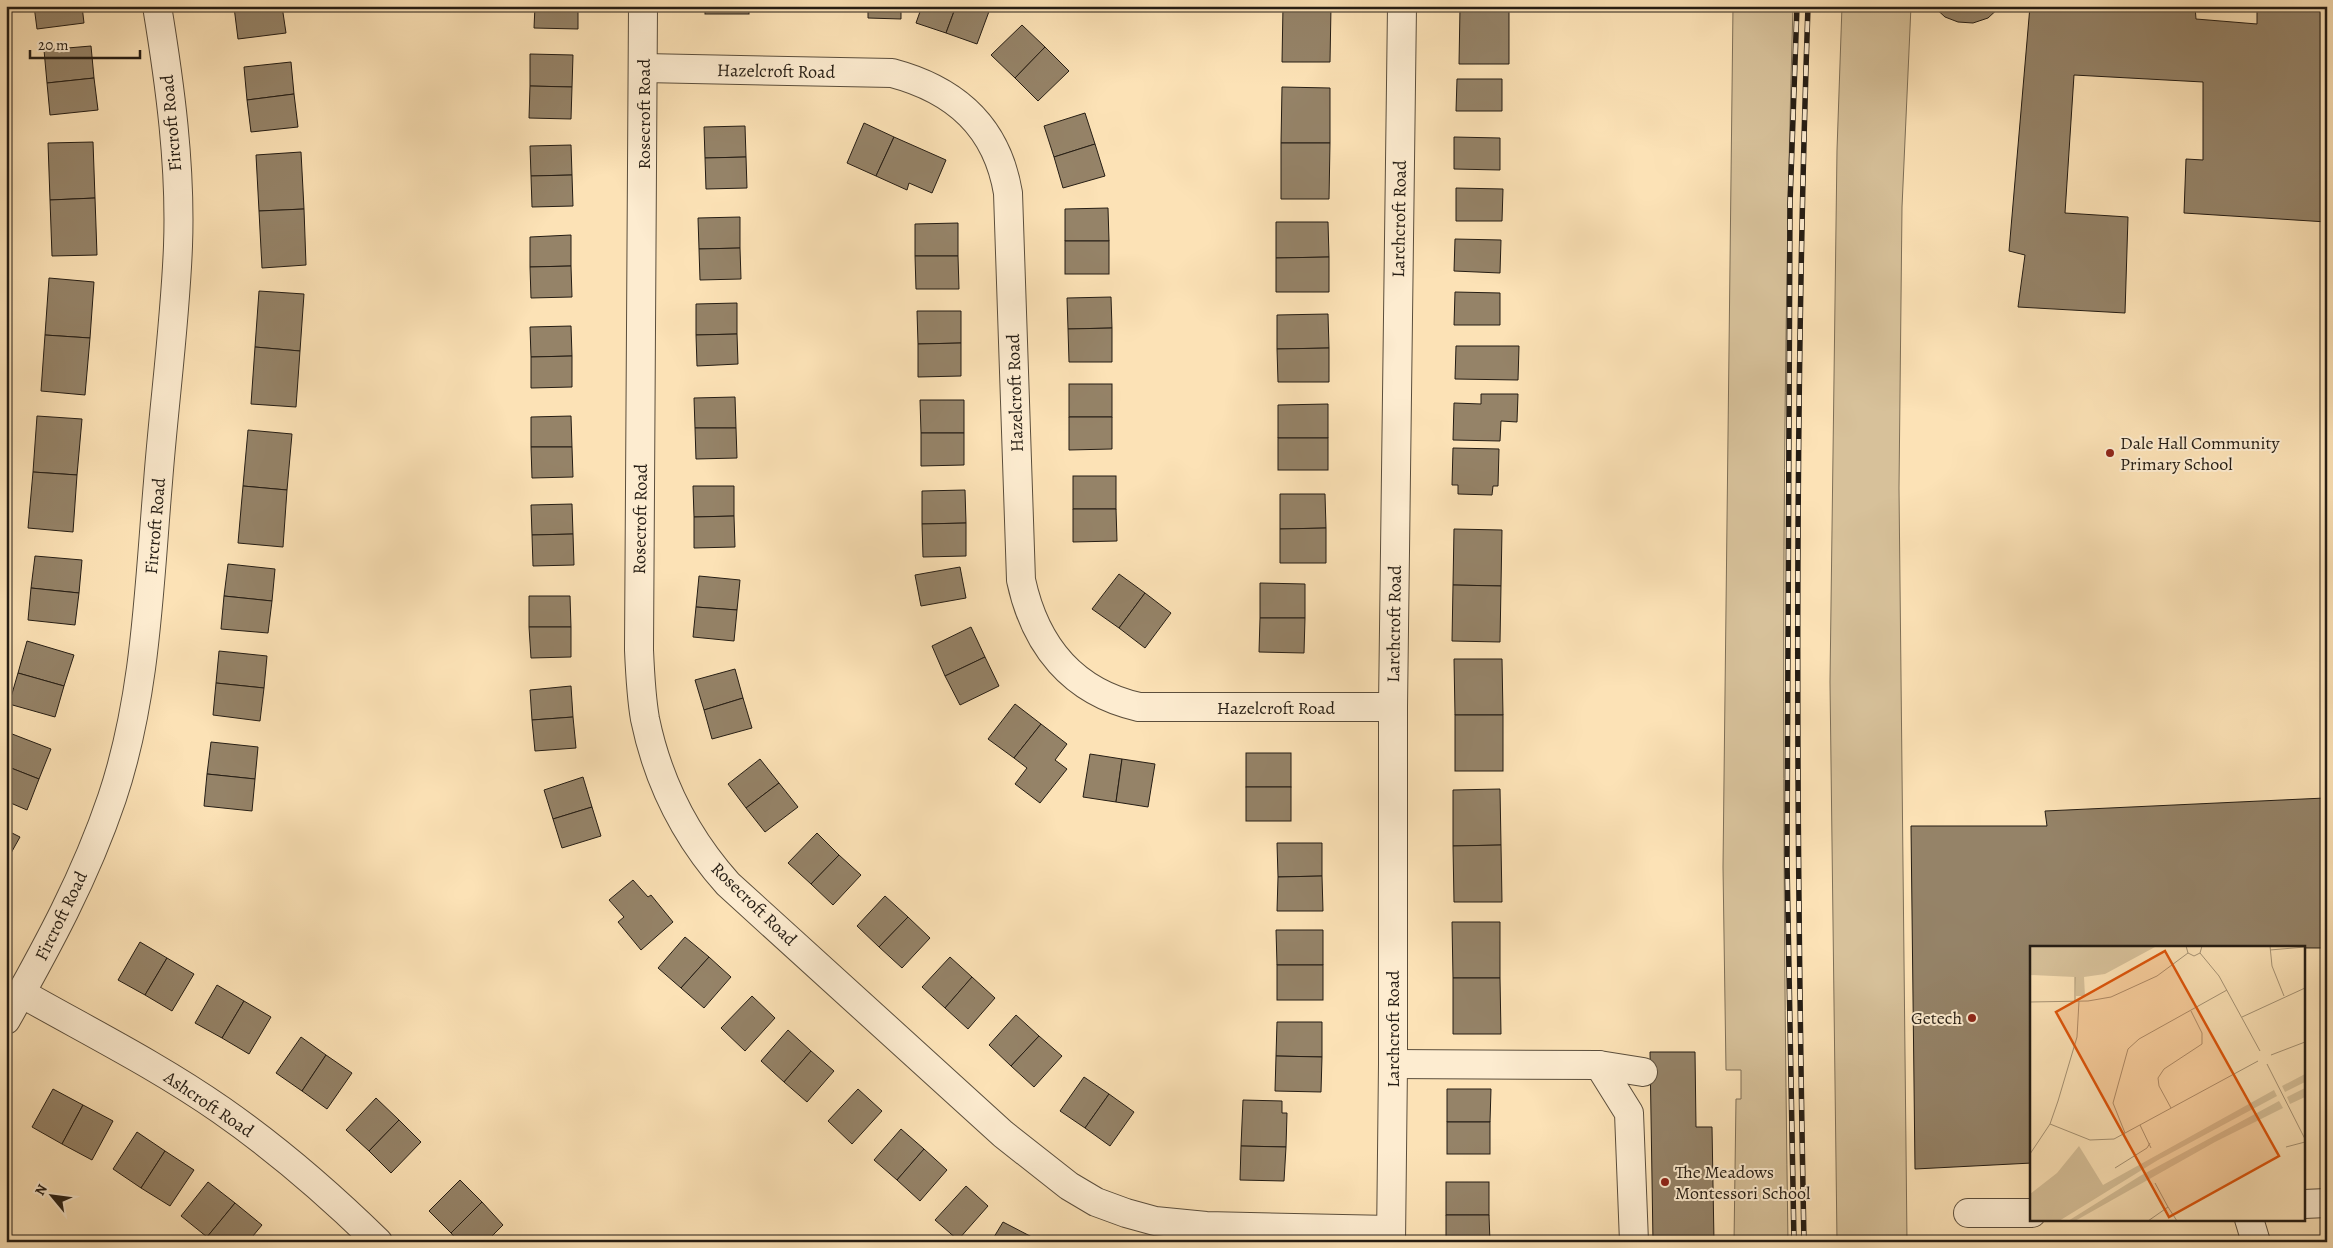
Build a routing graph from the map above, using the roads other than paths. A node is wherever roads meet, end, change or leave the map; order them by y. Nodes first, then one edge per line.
1 (157, 6) edge
2 (644, 6) edge
3 (1402, 6) edge
4 (644, 68) junction
5 (1393, 707) junction
6 (22, 993) junction
7 (6, 1020) edge
8 (1393, 1064) junction
9 (1599, 1065) junction
10 (1643, 1072) dead end
11 (2327, 1203) edge
12 (2306, 1204) edge
13 (1968, 1213) dead end
14 (2030, 1213) edge
15 (2249, 1220) edge
16 (1391, 1236) edge
17 (378, 1242) edge
18 (1634, 1242) edge
19 (2256, 1242) edge

1 - 6 street, Fircroft Road
2 - 4 street, Rosecroft Road
3 - 5 street, Larchcroft Road
4 - 5 street, Hazelcroft Road
4 - 16 street, Rosecroft Road
5 - 8 street, Larchcroft Road
6 - 7 street, Fircroft Road
6 - 17 street, Ashcroft Road
8 - 9 street
8 - 16 street, Larchcroft Road
9 - 10 street
9 - 18 street
11 - 12 street
13 - 14 street
15 - 19 street

